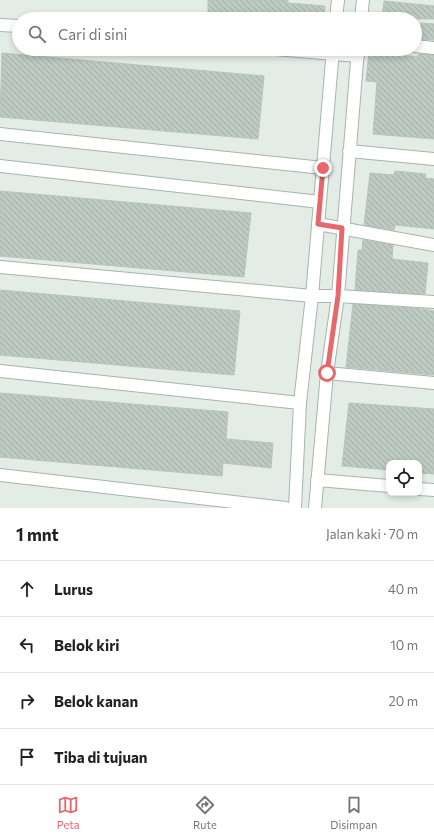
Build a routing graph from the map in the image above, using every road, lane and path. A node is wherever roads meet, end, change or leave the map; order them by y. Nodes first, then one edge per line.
1 (338, 0) edge
2 (363, 0) edge
3 (337, 12) edge
4 (362, 12) edge
5 (0, 24) edge
6 (12, 25) edge
7 (422, 47) edge
8 (434, 48) edge
9 (333, 56) edge
10 (358, 56) edge
11 (0, 134) edge
12 (349, 151) junction
13 (434, 159) edge
14 (0, 166) edge
15 (323, 168) junction
16 (320, 202) junction
17 (318, 224) junction
18 (342, 228) junction
19 (434, 245) edge
20 (0, 267) edge
21 (312, 296) junction
22 (338, 296) junction
23 (434, 302) edge
24 (0, 372) edge
25 (327, 373) junction
26 (434, 383) edge
27 (300, 403) junction
28 (0, 475) edge
29 (317, 480) junction
30 (386, 486) edge
31 (422, 489) edge
32 (434, 490) edge
33 (286, 508) edge
34 (295, 508) edge
35 (315, 508) edge

1 - 3 street
2 - 4 street
5 - 6 street
7 - 8 street
9 - 15 street
10 - 12 street
11 - 15 street
12 - 13 street
12 - 18 street
14 - 16 street
15 - 16 street
16 - 17 street
17 - 18 street
17 - 21 street
18 - 19 street
18 - 22 street
20 - 21 street
21 - 22 street
21 - 27 street
22 - 23 street
22 - 25 street
24 - 27 street
25 - 26 street
25 - 29 street
27 - 34 street
28 - 33 street
29 - 30 street
29 - 35 street
31 - 32 street

